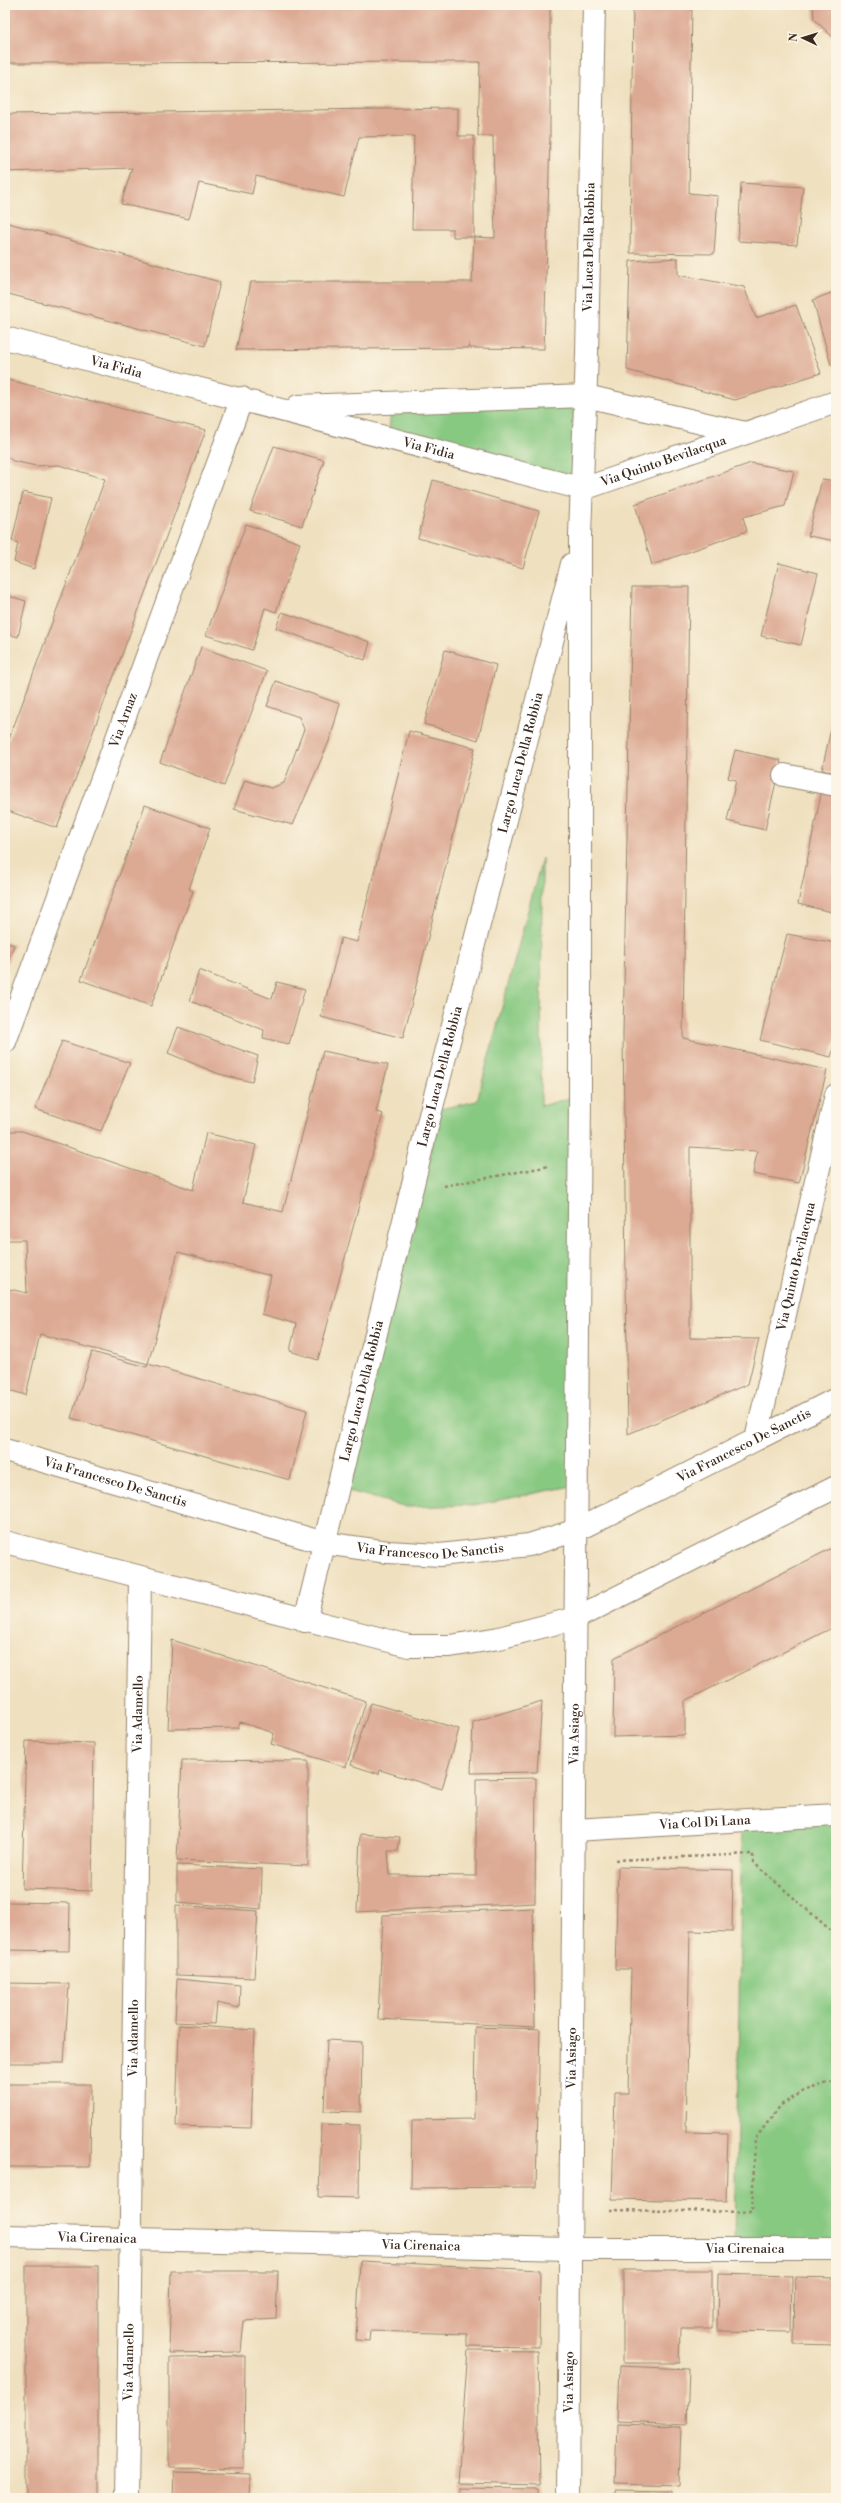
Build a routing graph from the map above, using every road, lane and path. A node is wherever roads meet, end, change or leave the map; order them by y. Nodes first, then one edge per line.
1 (594, 5) edge
2 (5, 338) edge
3 (586, 396) junction
4 (242, 398) junction
5 (836, 402) edge
6 (274, 407) junction
7 (744, 433) junction
8 (583, 489) junction
9 (580, 534) junction
10 (784, 775) dead end
11 (836, 785) edge
12 (5, 1042) edge
13 (836, 1095) edge
14 (579, 1161) junction
15 (410, 1192) junction
16 (836, 1399) edge
17 (756, 1439) junction
18 (5, 1450) edge
19 (836, 1487) edge
20 (577, 1530) junction
21 (5, 1542) edge
22 (324, 1543) junction
23 (140, 1578) junction
24 (576, 1618) junction
25 (305, 1621) junction
26 (836, 1815) edge
27 (574, 1830) junction
28 (616, 1860) dead end
29 (836, 1935) edge
30 (836, 2082) edge
31 (610, 2210) dead end
32 (5, 2236) edge
33 (131, 2239) junction
34 (570, 2248) junction
35 (836, 2249) edge
36 (127, 2498) edge
37 (568, 2498) edge

1 - 3 street, Via Luca Della Robbia
2 - 4 street, Via Fidia
3 - 6 street, Via Fidia
3 - 7 street, Via Quinto Bevilacqua
3 - 8 street, Via Luca Della Robbia
4 - 6 street, Via Fidia
4 - 12 street, Via Arnaz
5 - 7 street, Via Quinto Bevilacqua
6 - 8 street, Via Fidia
7 - 8 street, Via Quinto Bevilacqua
8 - 9 street, Largo Luca Della Robbia
9 - 14 street, Largo Luca Della Robbia
9 - 15 street, Largo Luca Della Robbia
10 - 11 street
13 - 17 street, Via Quinto Bevilacqua
14 - 15 path
14 - 20 street, Largo Luca Della Robbia
15 - 22 street, Largo Luca Della Robbia
16 - 17 street, Via Francesco De Sanctis
17 - 20 street, Via Francesco De Sanctis
18 - 22 street, Via Francesco De Sanctis
19 - 24 street
20 - 22 street, Via Francesco De Sanctis
20 - 24 street, Largo Luca Della Robbia
21 - 23 street
22 - 25 street, Largo Luca Della Robbia
23 - 25 street
23 - 33 street, Via Adamello
24 - 25 street
24 - 27 street, Via Asiago
26 - 27 street, Via Col Di Lana
27 - 34 street, Via Asiago
28 - 29 path
30 - 31 path
32 - 33 street, Via Cirenaica
33 - 34 street, Via Cirenaica
33 - 36 street, Via Adamello
34 - 35 street, Via Cirenaica
34 - 37 street, Via Asiago

